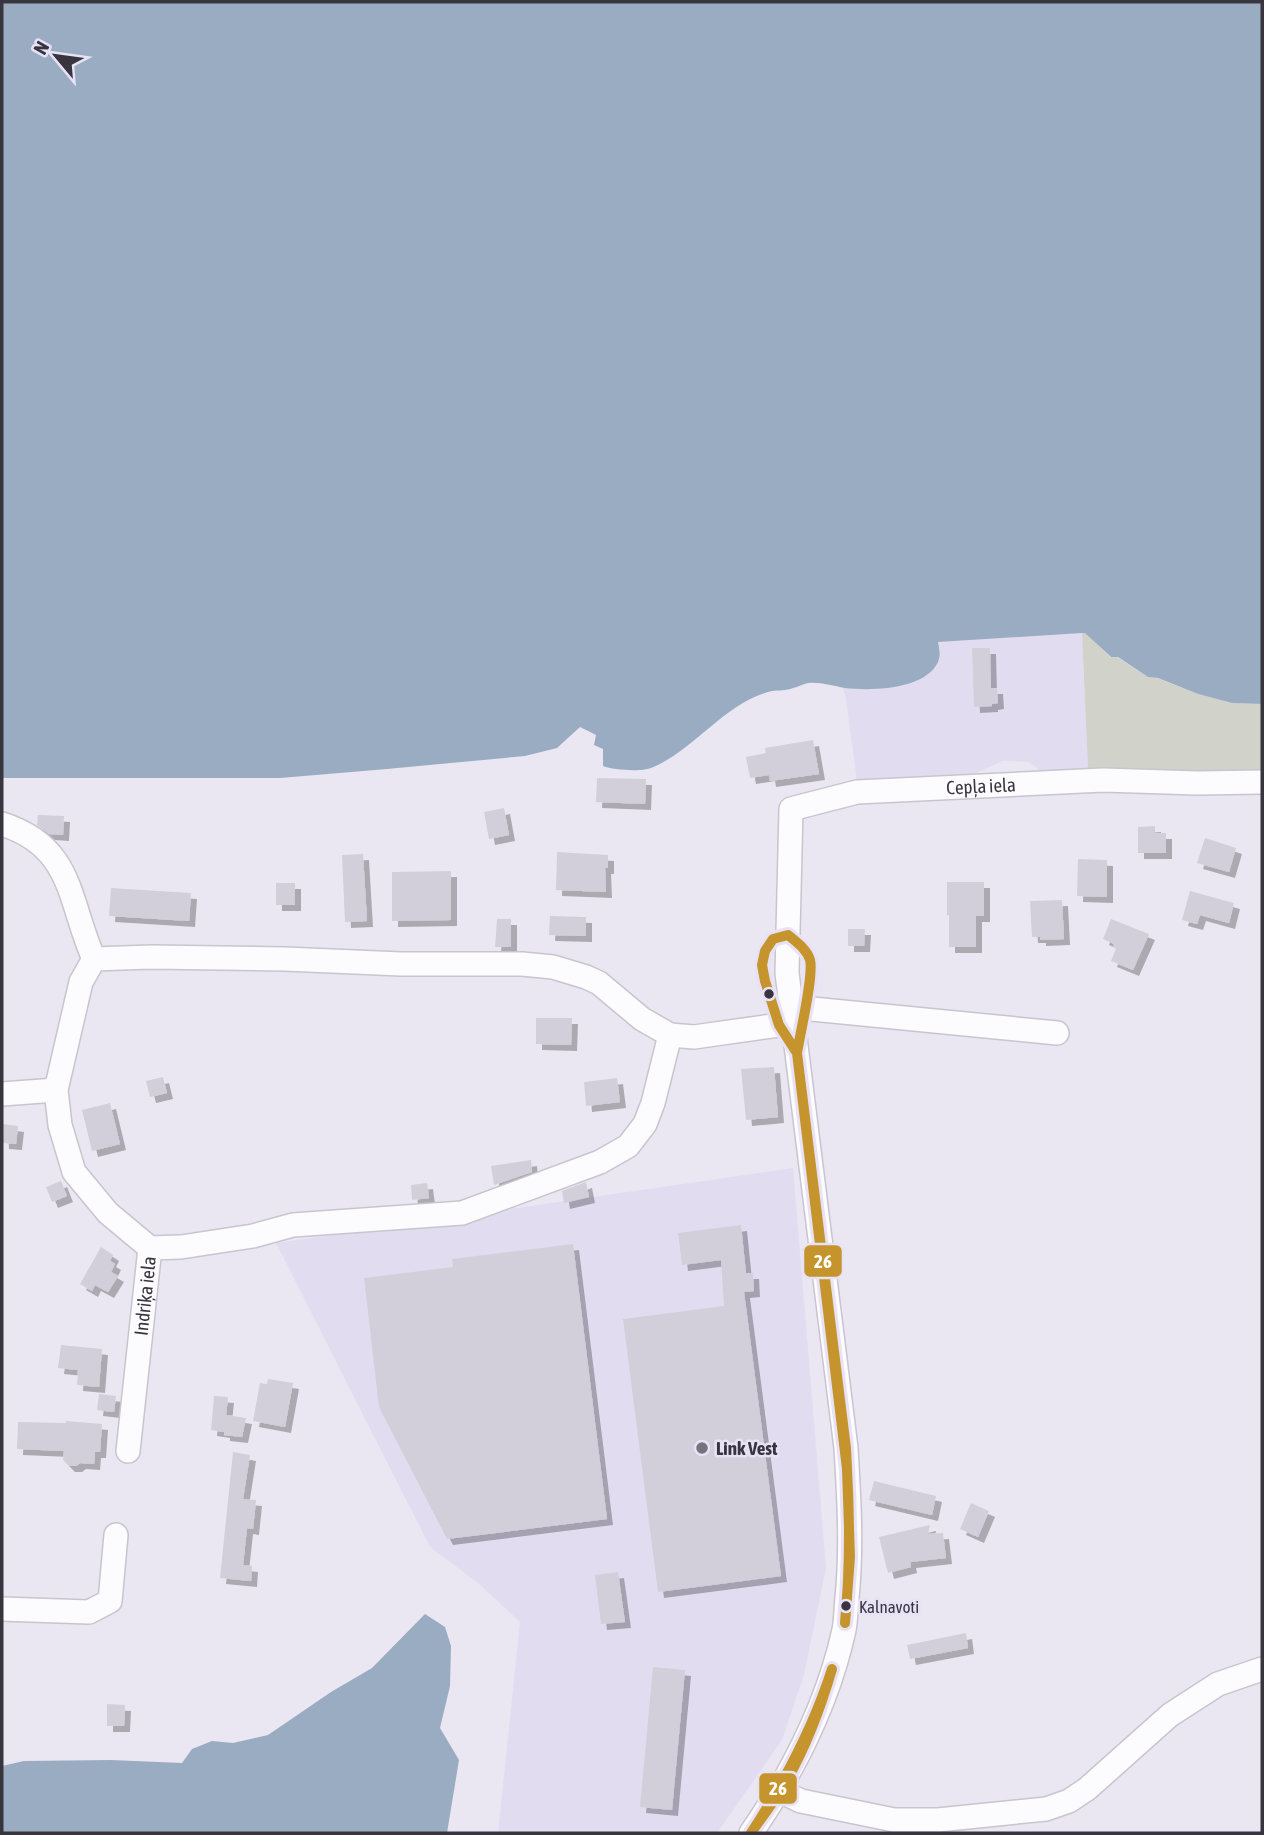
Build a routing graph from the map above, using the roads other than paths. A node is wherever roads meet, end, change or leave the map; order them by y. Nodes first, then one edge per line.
1 (1262, 782) edge
2 (2, 824) edge
3 (94, 959) junction
4 (793, 1017) junction
5 (1057, 1032) dead end
6 (670, 1035) junction
7 (56, 1090) junction
8 (2, 1094) edge
9 (150, 1248) junction
10 (128, 1451) dead end
11 (116, 1535) dead end
12 (2, 1609) edge
13 (1262, 1669) edge
14 (780, 1791) junction
15 (751, 1833) edge

1 - 4 street, Cepļa iela
2 - 3 street
3 - 6 street
3 - 7 street, Indriķa iela
4 - 5 street
4 - 6 street
4 - 14 street
6 - 9 street
7 - 8 street
7 - 9 street, Indriķa iela
9 - 10 street, Indriķa iela
11 - 12 street
13 - 14 street
14 - 15 street

